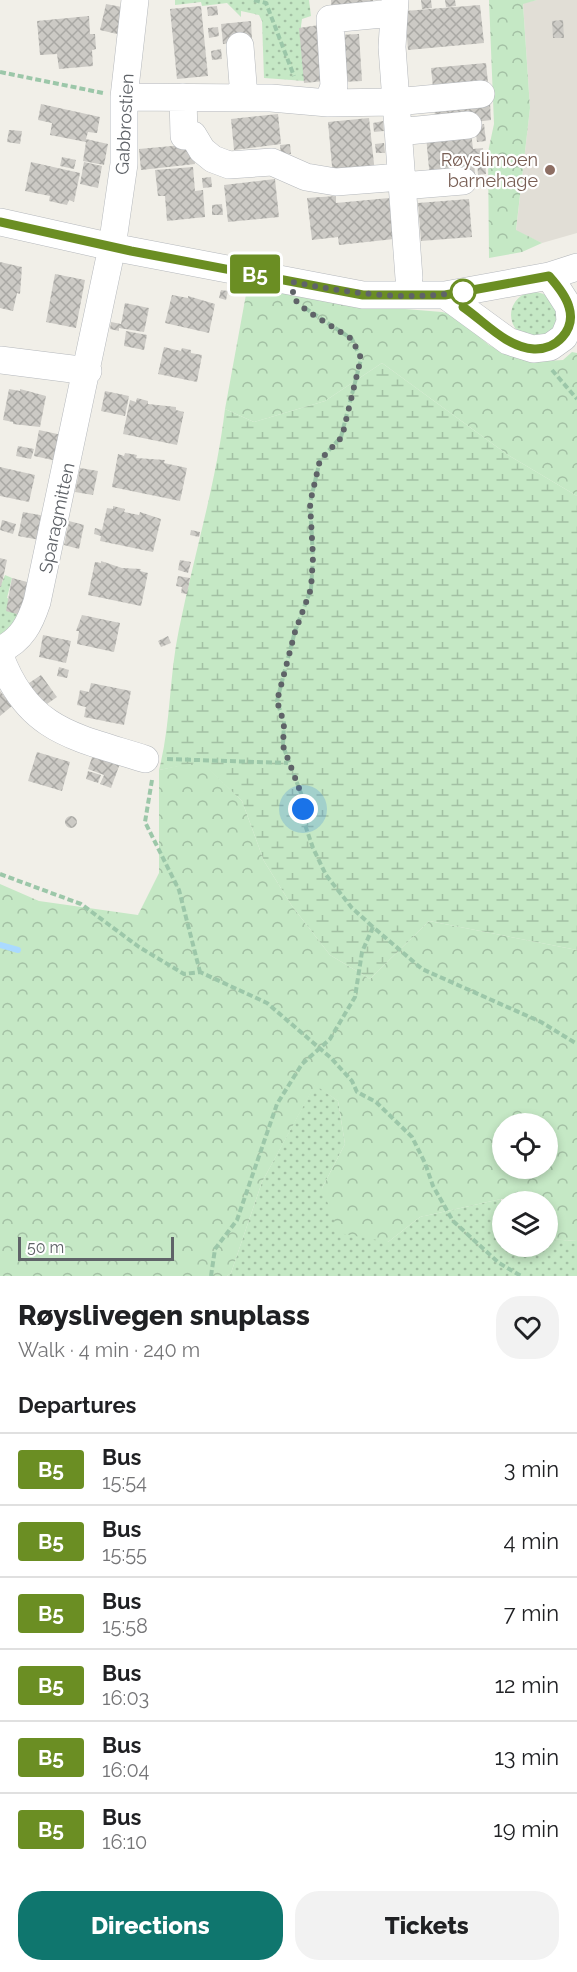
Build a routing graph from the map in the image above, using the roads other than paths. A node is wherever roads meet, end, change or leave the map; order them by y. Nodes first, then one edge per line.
1 (135, 0) edge
2 (396, 5) edge
3 (240, 46) dead end
4 (482, 94) dead end
5 (124, 97) junction
6 (183, 97) junction
7 (244, 98) junction
8 (395, 102) junction
9 (328, 103) junction
10 (468, 125) dead end
11 (398, 132) junction
12 (463, 181) dead end
13 (402, 182) junction
14 (0, 222) edge
15 (112, 247) junction
16 (577, 267) edge
17 (549, 276) junction
18 (409, 278) dead end
19 (445, 295) junction
20 (0, 360) edge
21 (88, 371) junction
22 (0, 650) edge
23 (0, 656) edge
24 (145, 759) road end

1 - 5 street, Gabbrostien
2 - 8 street
2 - 9 street
3 - 7 street
4 - 8 street
5 - 6 street
5 - 15 street, Gabbrostien
6 - 7 street
6 - 13 street
7 - 9 street
8 - 9 street
8 - 11 street
10 - 11 street
11 - 13 street
12 - 13 street
13 - 18 street
14 - 15 street
15 - 19 street
15 - 21 street, Sparagmitten
16 - 17 street
17 - 19 street
17 - 19 street
20 - 21 street
21 - 22 street, Sparagmitten
23 - 24 street

